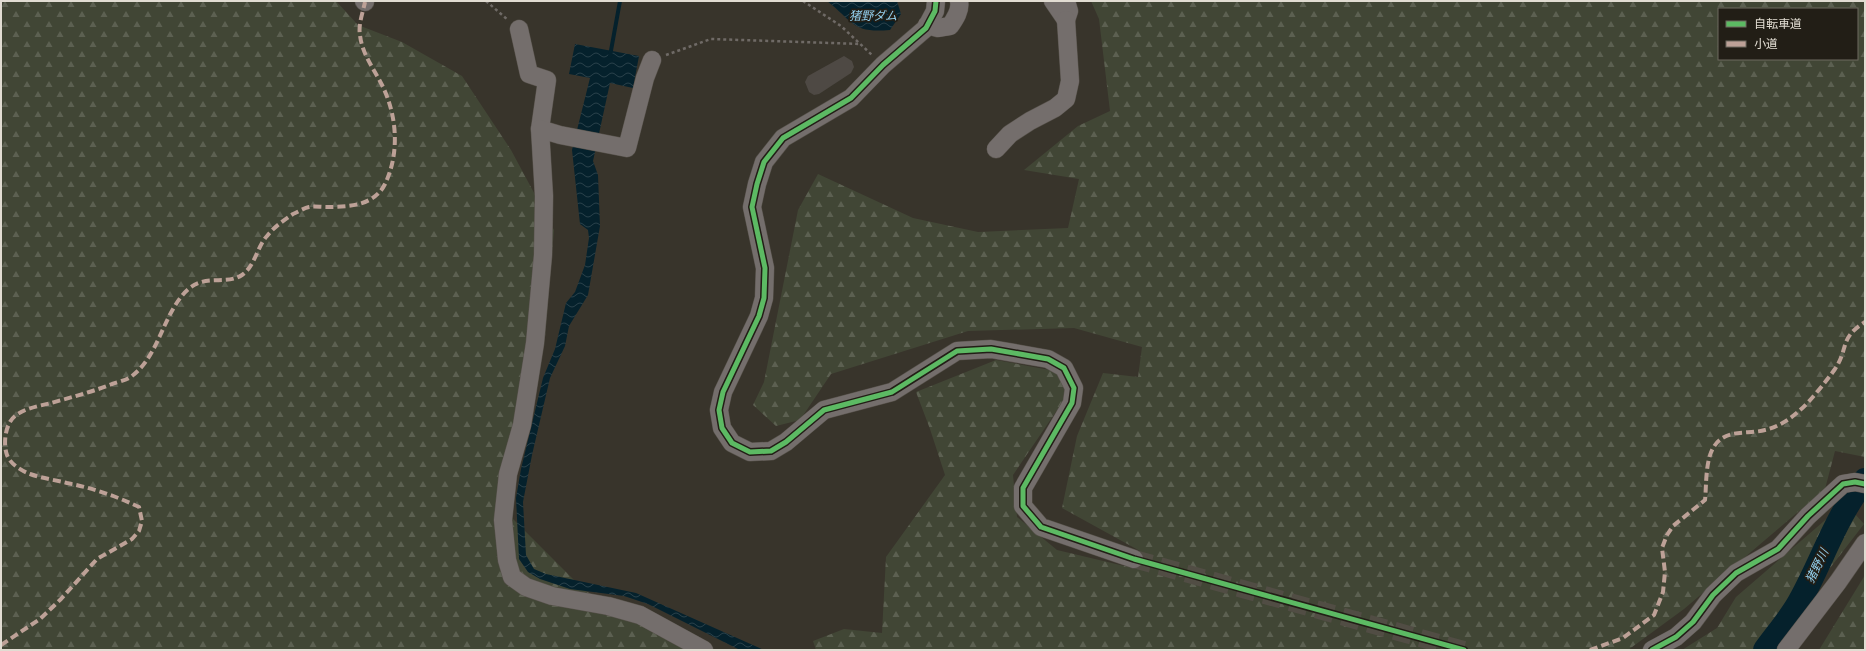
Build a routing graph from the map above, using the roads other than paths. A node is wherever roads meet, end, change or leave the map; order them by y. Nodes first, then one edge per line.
1 (936, 1) edge
2 (959, 1) edge
3 (1053, 1) edge
4 (1066, 1) edge
5 (1066, 20) junction
6 (927, 25) junction
7 (519, 29) road end
8 (652, 60) road end
9 (540, 129) junction
10 (996, 149) dead end
11 (1865, 484) edge
12 (1865, 543) edge
13 (1134, 559) tunnel mouth
14 (704, 650) edge
15 (1652, 650) edge
16 (1786, 650) edge

1 - 6 street
2 - 6 street
3 - 5 street
4 - 5 street
5 - 10 street
6 - 13 street
7 - 9 street
8 - 9 street
9 - 14 street
11 - 15 street
12 - 16 street

